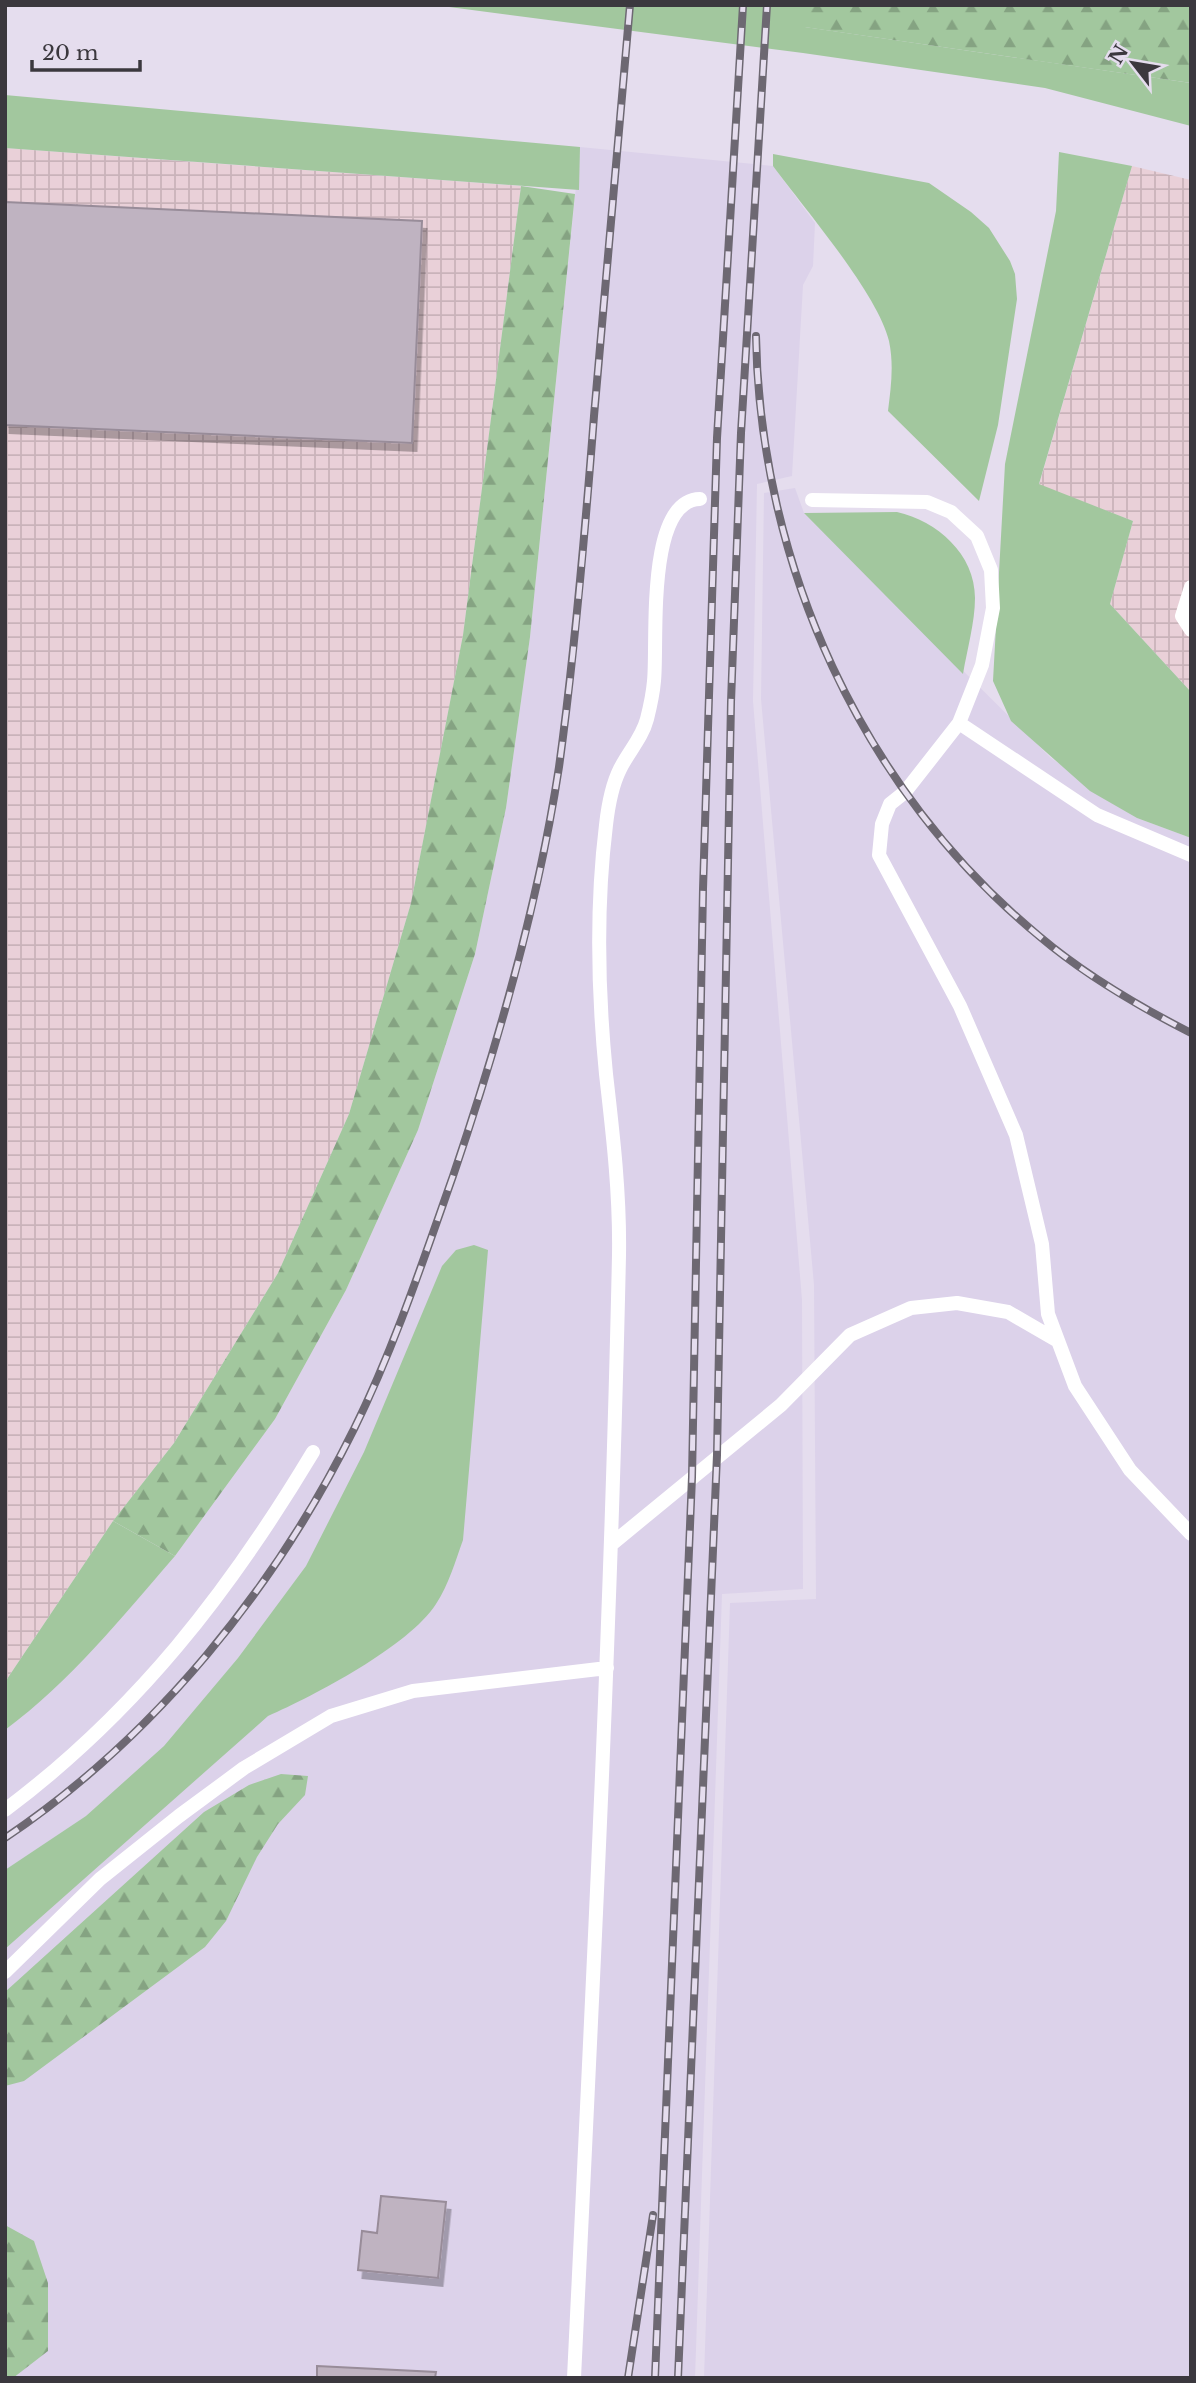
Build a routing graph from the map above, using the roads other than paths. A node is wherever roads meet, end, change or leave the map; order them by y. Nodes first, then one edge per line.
1 (701, 499) dead end
2 (812, 500) dead end
3 (1191, 587) edge
4 (1191, 630) edge
5 (959, 723) junction
6 (1191, 855) edge
7 (1058, 1341) junction
8 (313, 1452) dead end
9 (1191, 1534) edge
10 (613, 1543) junction
11 (607, 1668) junction
12 (5, 1810) edge
13 (5, 1972) edge
14 (574, 2378) edge

1 - 10 lane
2 - 5 lane
3 - 4 lane
5 - 6 lane
5 - 7 lane
7 - 9 lane
7 - 10 lane
8 - 12 lane
10 - 11 lane
11 - 13 lane
11 - 14 lane

